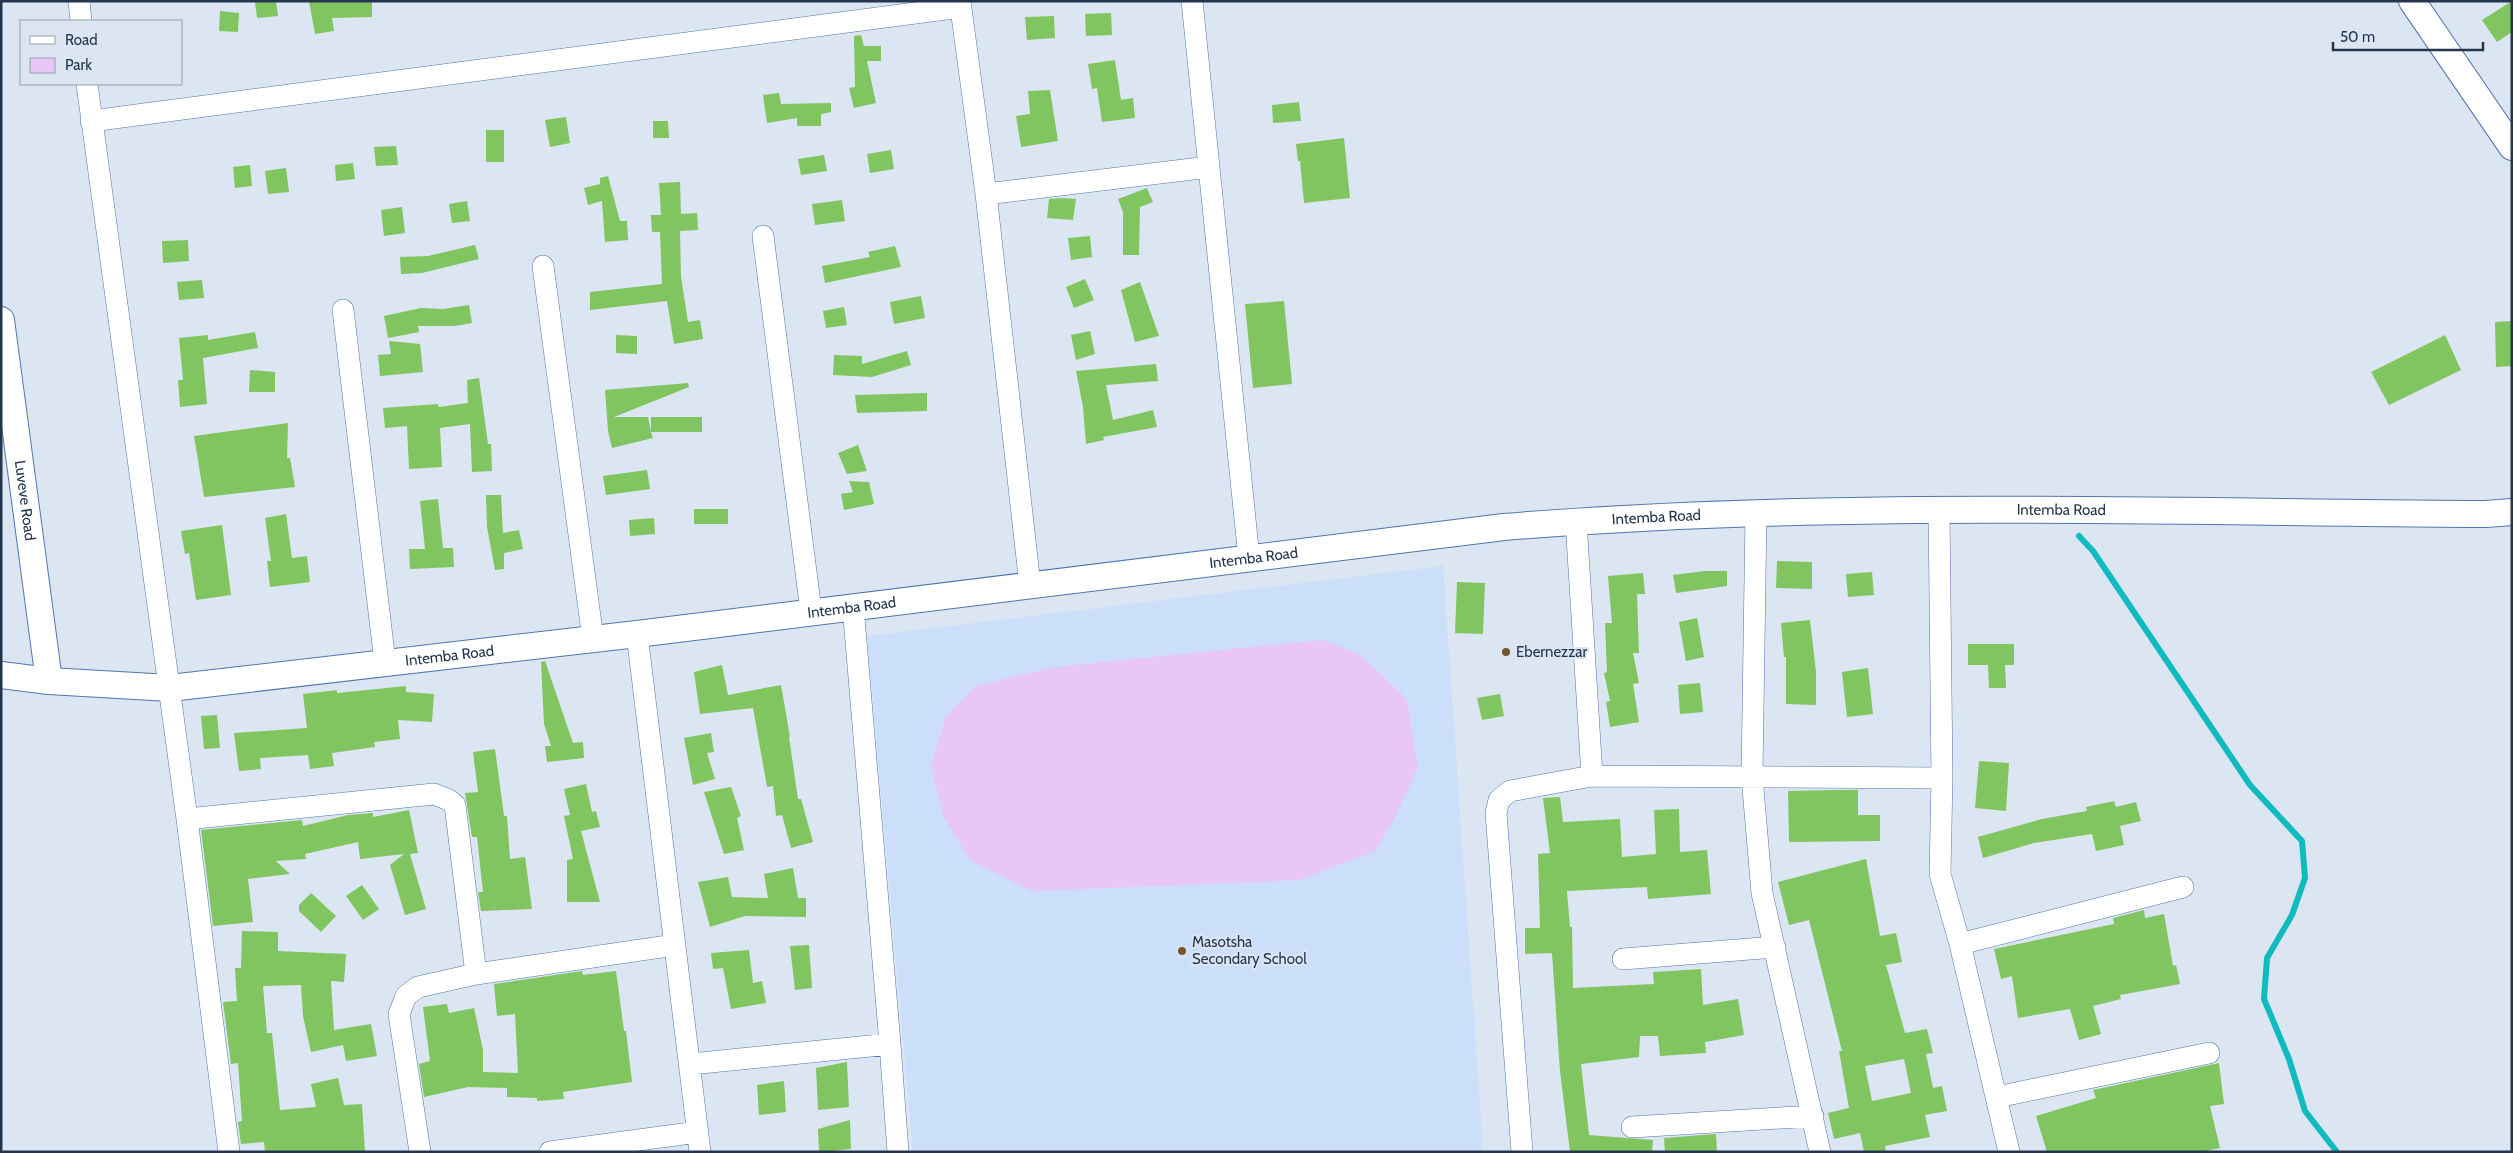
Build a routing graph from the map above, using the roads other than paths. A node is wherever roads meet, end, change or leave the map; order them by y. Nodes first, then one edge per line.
1 (79, 1) edge
2 (1192, 1) edge
3 (2412, 1) edge
4 (961, 4) edge
5 (81, 20) edge
6 (87, 85) edge
7 (91, 121) junction
8 (2512, 147) edge
9 (1209, 167) junction
10 (986, 194) junction
11 (764, 236) dead end
12 (543, 266) dead end
13 (343, 310) dead end
14 (1, 320) edge
15 (1939, 510) junction
16 (2512, 512) edge
17 (1756, 513) junction
18 (1576, 521) junction
19 (1250, 558) junction
20 (1030, 585) junction
21 (853, 606) junction
22 (811, 611) junction
23 (638, 634) junction
24 (593, 638) junction
25 (384, 662) junction
26 (1, 675) edge
27 (49, 681) junction
28 (170, 688) junction
29 (1592, 776) junction
30 (1752, 777) junction
31 (1942, 778) junction
32 (187, 819) junction
33 (2183, 887) dead end
34 (1960, 944) junction
35 (675, 945) junction
36 (1775, 947) junction
37 (1623, 959) dead end
38 (476, 974) junction
39 (890, 1044) junction
40 (2209, 1052) dead end
41 (691, 1064) junction
42 (1997, 1097) junction
43 (1812, 1116) junction
44 (1632, 1127) dead end
45 (699, 1142) edge
46 (229, 1152) edge
47 (420, 1152) edge
48 (550, 1152) edge
49 (898, 1152) edge
50 (1522, 1152) edge
51 (1820, 1152) edge
52 (2009, 1152) edge

1 - 5 street
2 - 9 street
3 - 8 street
4 - 7 street
4 - 10 street
6 - 7 street
7 - 28 street
9 - 10 street
9 - 19 street
10 - 20 street
11 - 22 street
12 - 24 street
13 - 25 street
14 - 27 street, Luveve Road
15 - 16 street, Intemba Road
15 - 17 street, Intemba Road
15 - 31 street
17 - 18 street, Intemba Road
17 - 30 street
18 - 19 street, Intemba Road
18 - 29 street
19 - 20 street, Intemba Road
20 - 21 street, Intemba Road
21 - 22 street, Intemba Road
21 - 39 street
22 - 23 street, Intemba Road
23 - 24 street, Intemba Road
23 - 35 street
24 - 25 street, Intemba Road
25 - 28 street, Intemba Road
26 - 27 street, Intemba Road
27 - 28 street, Intemba Road
28 - 32 street
29 - 30 street
29 - 50 street
30 - 31 street
30 - 36 street
31 - 34 street
32 - 38 street
32 - 46 street
33 - 34 street
34 - 42 street
35 - 38 street
35 - 41 street
36 - 37 street
36 - 43 street
38 - 47 street
39 - 41 street
39 - 49 street
40 - 42 street
41 - 45 street
42 - 52 street
43 - 44 street
43 - 51 street
45 - 48 street

